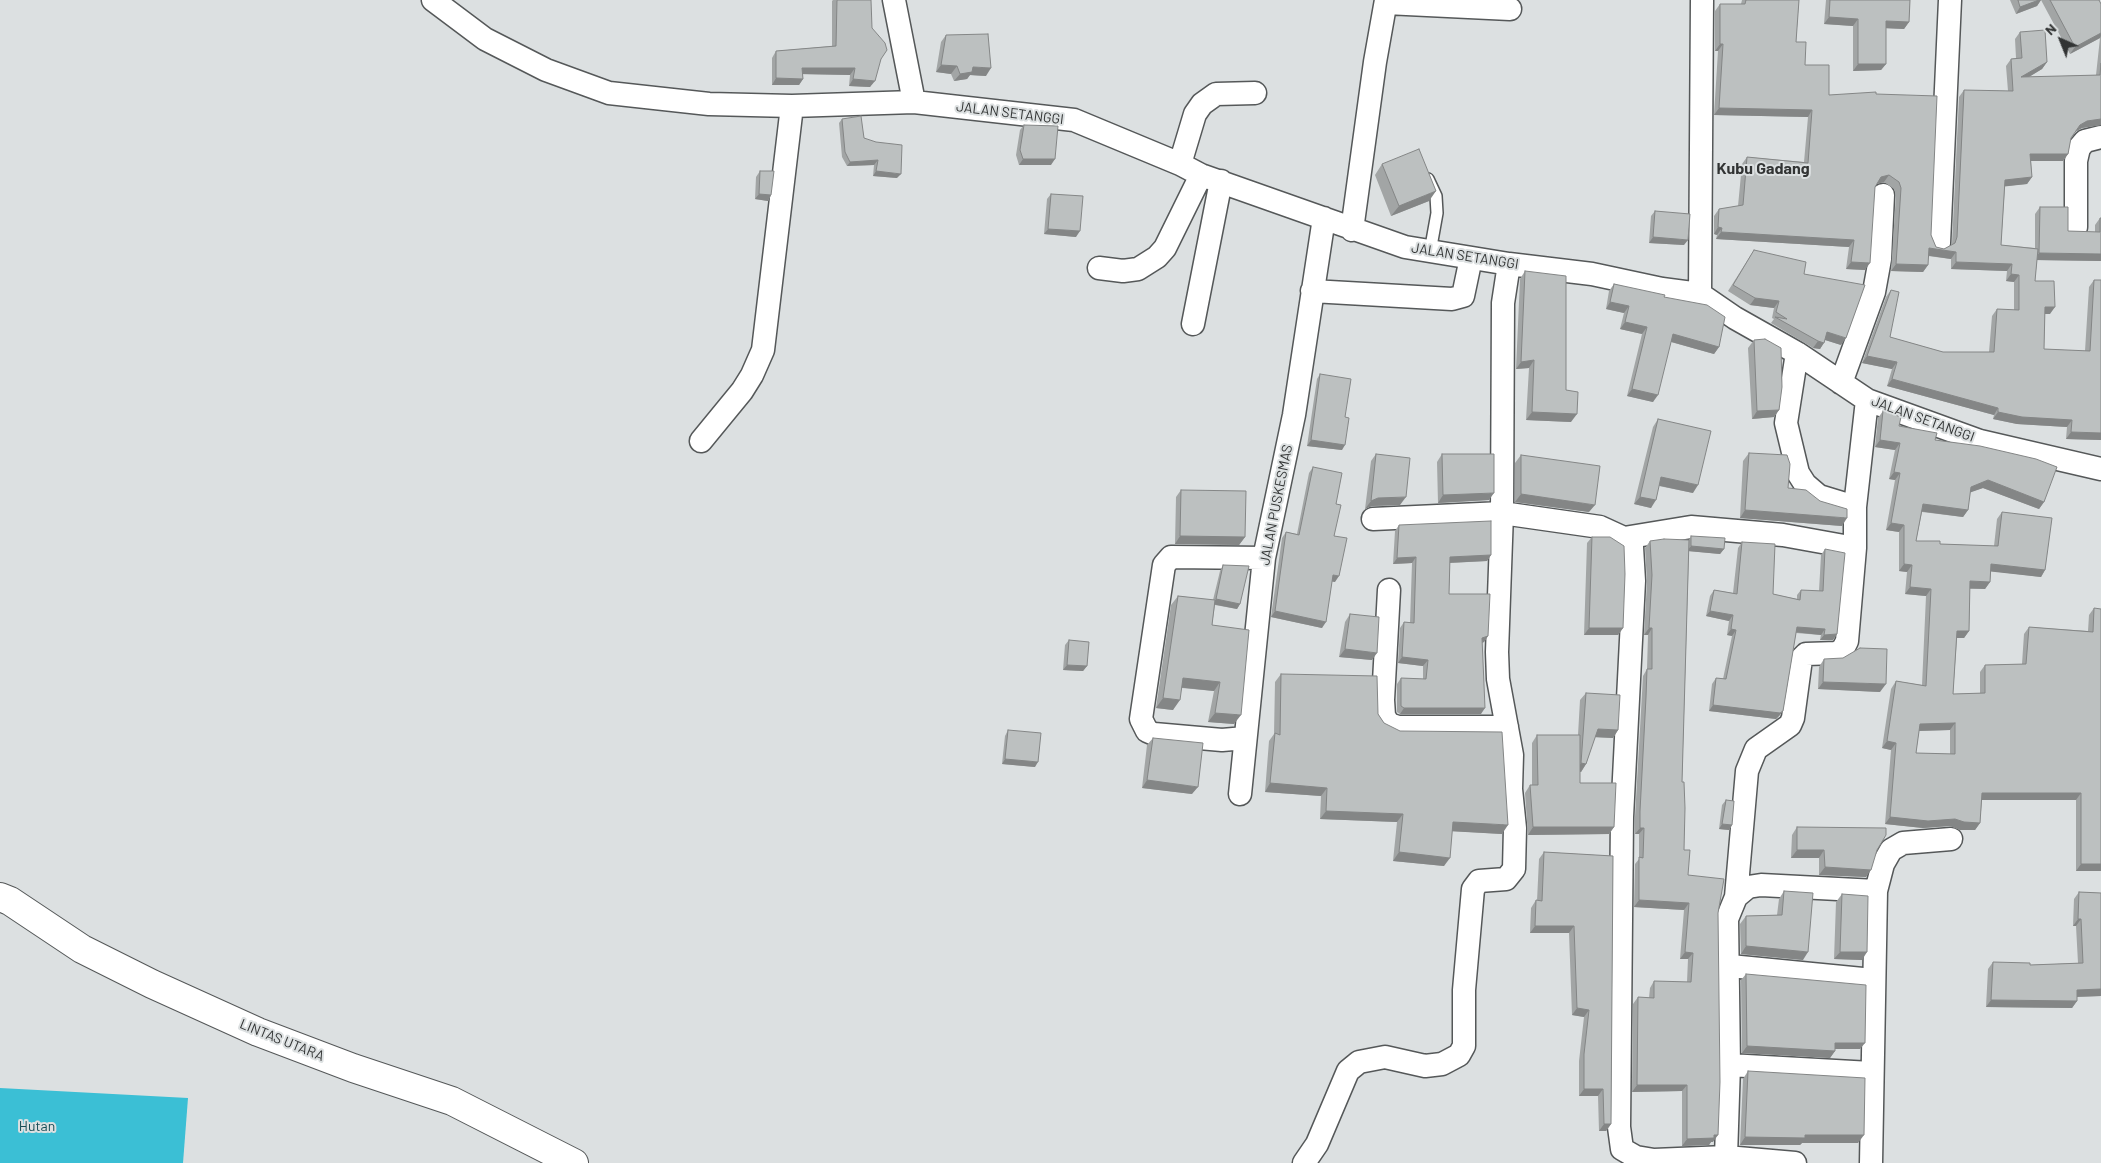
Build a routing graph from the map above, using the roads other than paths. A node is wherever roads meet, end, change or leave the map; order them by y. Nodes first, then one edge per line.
1 (434, 0) edge
2 (894, 0) edge
3 (1702, 0) edge
4 (1950, 0) edge
5 (1386, 2) edge
6 (1510, 9) dead end
7 (1255, 93) dead end
8 (914, 102) junction
9 (792, 106) junction
10 (2101, 137) edge
11 (1180, 164) junction
12 (1426, 174) edge
13 (1211, 178) junction
14 (1883, 195) dead end
15 (1324, 218) junction
16 (2076, 227) dead end
17 (1352, 230) junction
18 (1939, 243) dead end
19 (1430, 252) junction
20 (1471, 258) junction
21 (1509, 264) junction
22 (1100, 268) dead end
23 (1312, 291) junction
24 (1700, 294) junction
25 (1193, 324) dead end
26 (1797, 353) junction
27 (1841, 382) junction
28 (1867, 400) junction
29 (701, 441) dead end
30 (2101, 468) edge
31 (1855, 507) junction
32 (1502, 513) junction
33 (1373, 519) dead end
34 (1624, 538) junction
35 (1855, 548) junction
36 (1264, 558) junction
37 (1389, 590) dead end
38 (1507, 727) junction
39 (1245, 738) junction
40 (1240, 794) dead end
41 (1951, 839) dead end
42 (1876, 890) junction
43 (0, 897) edge
44 (1736, 897) junction
45 (1730, 966) junction
46 (1873, 980) junction
47 (1729, 1064) junction
48 (1871, 1073) junction
49 (1726, 1157) junction
50 (574, 1163) edge
51 (1304, 1163) edge
52 (1795, 1163) edge
53 (1871, 1163) edge

1 - 9 street, JALAN SETANGGI
2 - 8 street
3 - 24 street
4 - 18 street
5 - 6 street
5 - 17 street
7 - 11 street
8 - 9 street, JALAN SETANGGI
8 - 11 street, JALAN SETANGGI
9 - 29 street
10 - 16 street
11 - 13 street, JALAN SETANGGI
12 - 19 lane
13 - 15 street, JALAN SETANGGI
13 - 22 street
13 - 25 street
14 - 27 street
15 - 17 street, JALAN SETANGGI
15 - 23 street, JALAN PUSKESMAS
17 - 19 street, JALAN SETANGGI
19 - 20 street, JALAN SETANGGI
20 - 21 street, JALAN SETANGGI
20 - 23 street
21 - 24 street, JALAN SETANGGI
21 - 32 street
23 - 36 street, JALAN PUSKESMAS
24 - 26 street, JALAN SETANGGI
26 - 27 street, JALAN SETANGGI
26 - 31 street
27 - 28 street, JALAN SETANGGI
28 - 30 street, JALAN SETANGGI
28 - 31 street
31 - 35 street
32 - 33 street
32 - 34 street
32 - 38 street
34 - 35 street
34 - 49 street
35 - 44 street
36 - 39 street, JALAN PUSKESMAS
36 - 39 street
37 - 38 street
38 - 51 street
39 - 40 street, JALAN PUSKESMAS
41 - 42 street
42 - 44 street
42 - 46 street
43 - 50 street, LINTAS UTARA
44 - 45 street
45 - 46 street
45 - 47 street
46 - 48 street
47 - 48 street
47 - 49 street
48 - 53 street
49 - 52 street

